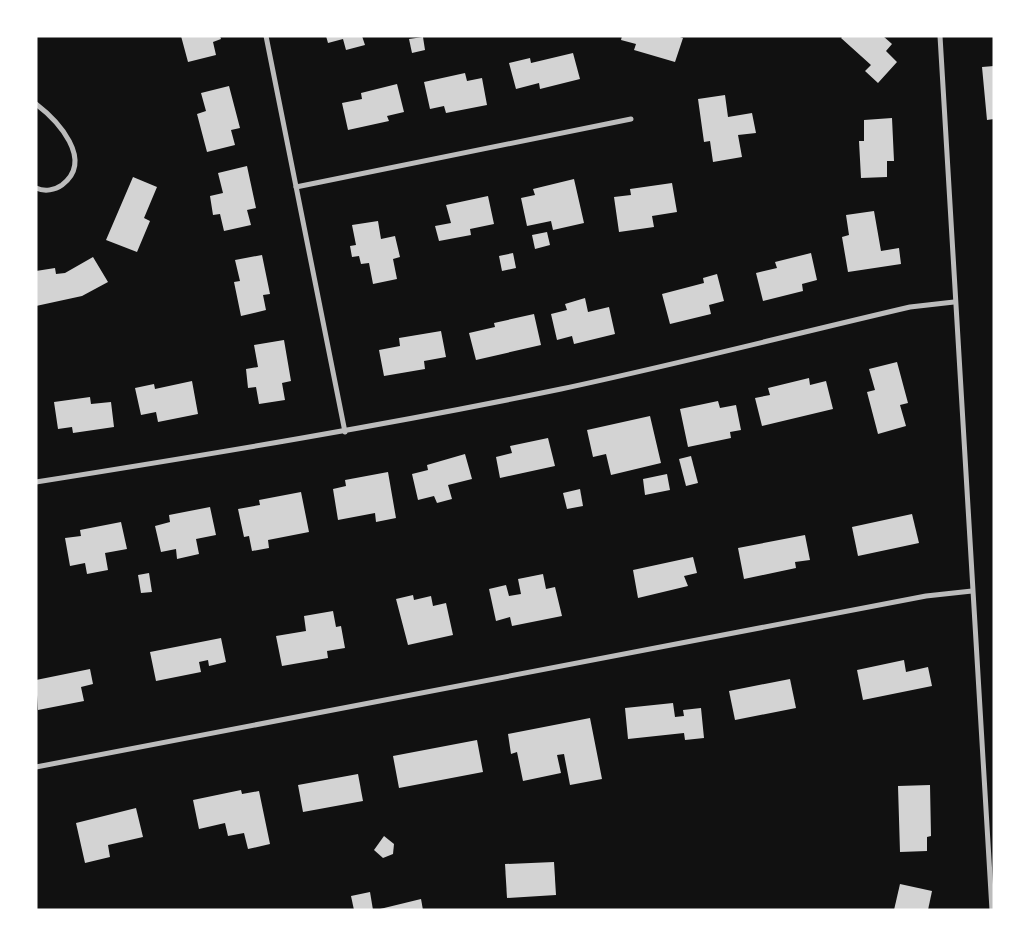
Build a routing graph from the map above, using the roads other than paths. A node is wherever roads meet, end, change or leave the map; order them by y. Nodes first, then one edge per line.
1 (266, 36) edge
2 (940, 36) edge
3 (36, 104) edge
4 (630, 120) dead end
5 (296, 187) junction
6 (36, 188) edge
7 (954, 302) junction
8 (345, 432) junction
9 (36, 482) edge
10 (972, 591) junction
11 (36, 767) edge
12 (992, 910) edge

1 - 5 street
2 - 7 street
3 - 6 street
4 - 5 street
5 - 8 street
7 - 8 street
7 - 10 street
8 - 9 street
10 - 11 street
10 - 12 street

